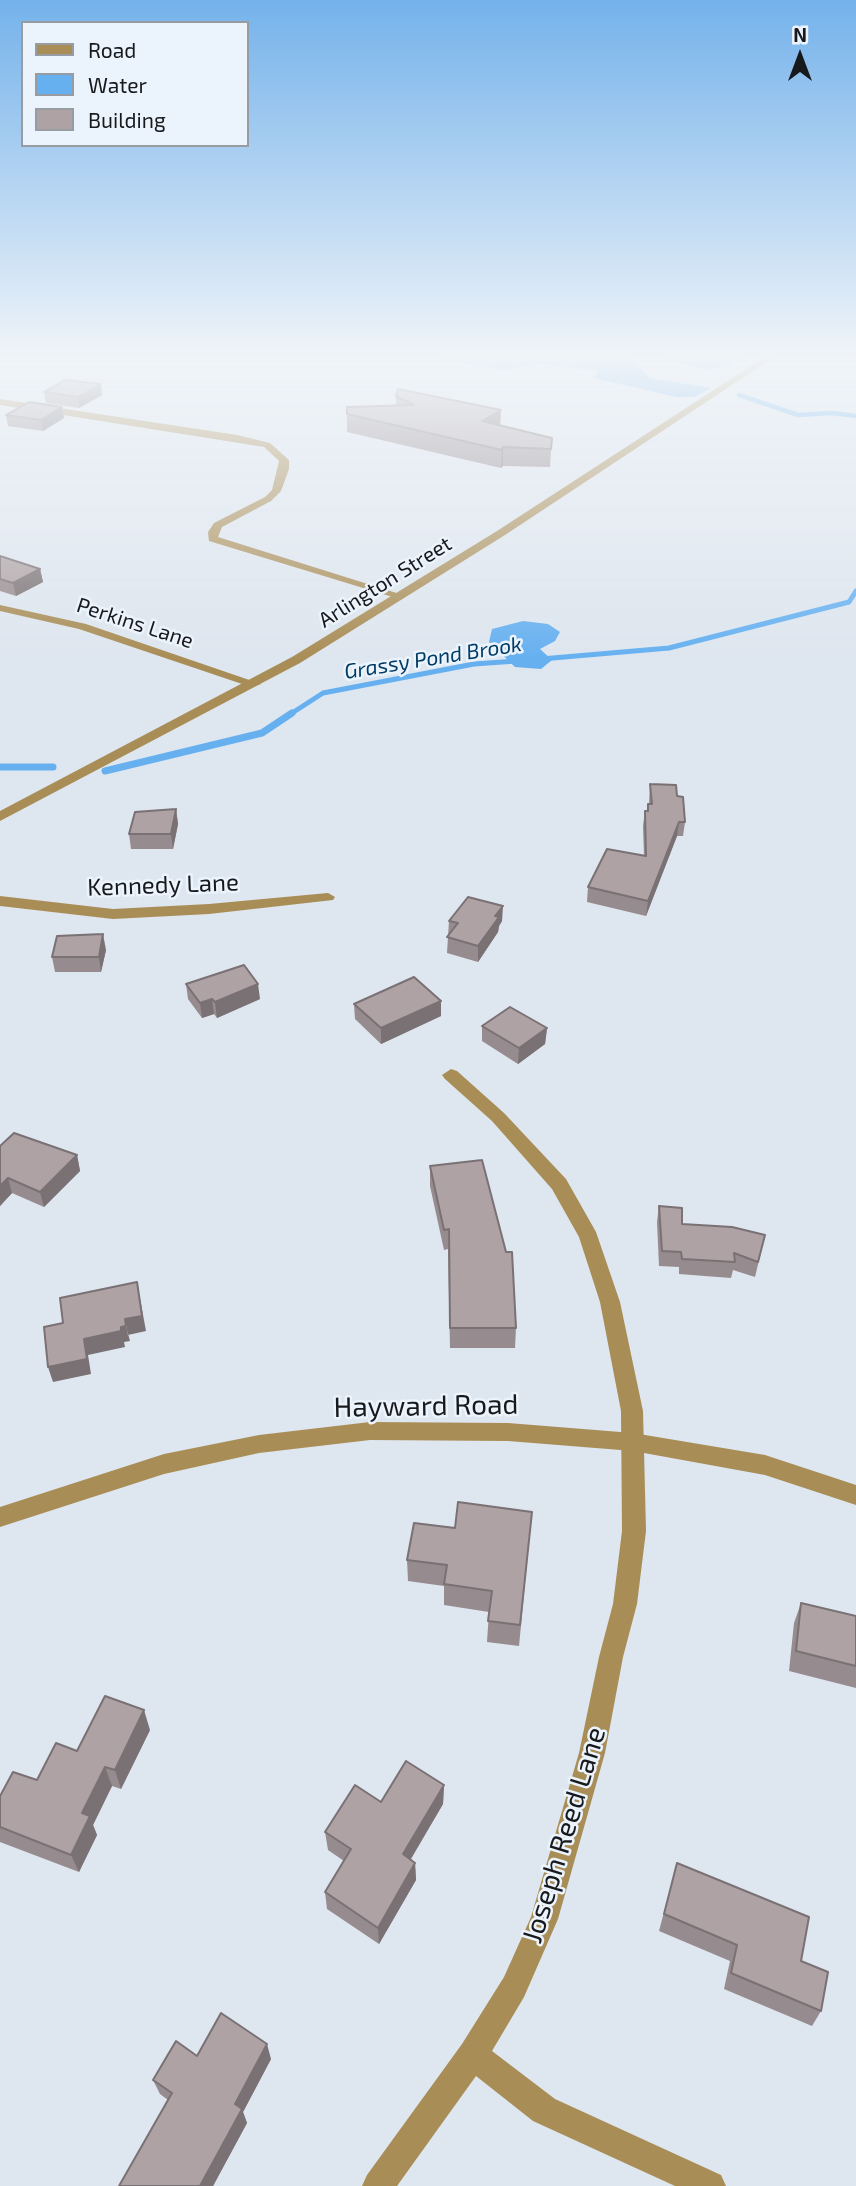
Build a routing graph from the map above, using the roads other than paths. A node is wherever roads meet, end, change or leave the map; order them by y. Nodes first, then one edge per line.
1 (279, 456) edge
2 (617, 456) edge
3 (400, 596) junction
4 (0, 608) edge
5 (255, 684) junction
6 (0, 817) edge
7 (328, 897) dead end
8 (0, 901) edge
9 (451, 1074) dead end
10 (633, 1442) junction
11 (856, 1495) edge
12 (0, 1517) edge
13 (472, 2054) junction
14 (379, 2186) edge
15 (710, 2186) edge

1 - 3 street
2 - 3 street, Arlington Street
3 - 5 street, Arlington Street
4 - 5 street, Perkins Lane
5 - 6 street, Arlington Street
7 - 8 street, Kennedy Lane
9 - 10 street, Joseph Reed Lane
10 - 11 street, Hayward Road
10 - 12 street, Hayward Road
10 - 13 street, Joseph Reed Lane
13 - 14 street, Joseph Reed Lane
13 - 15 street

